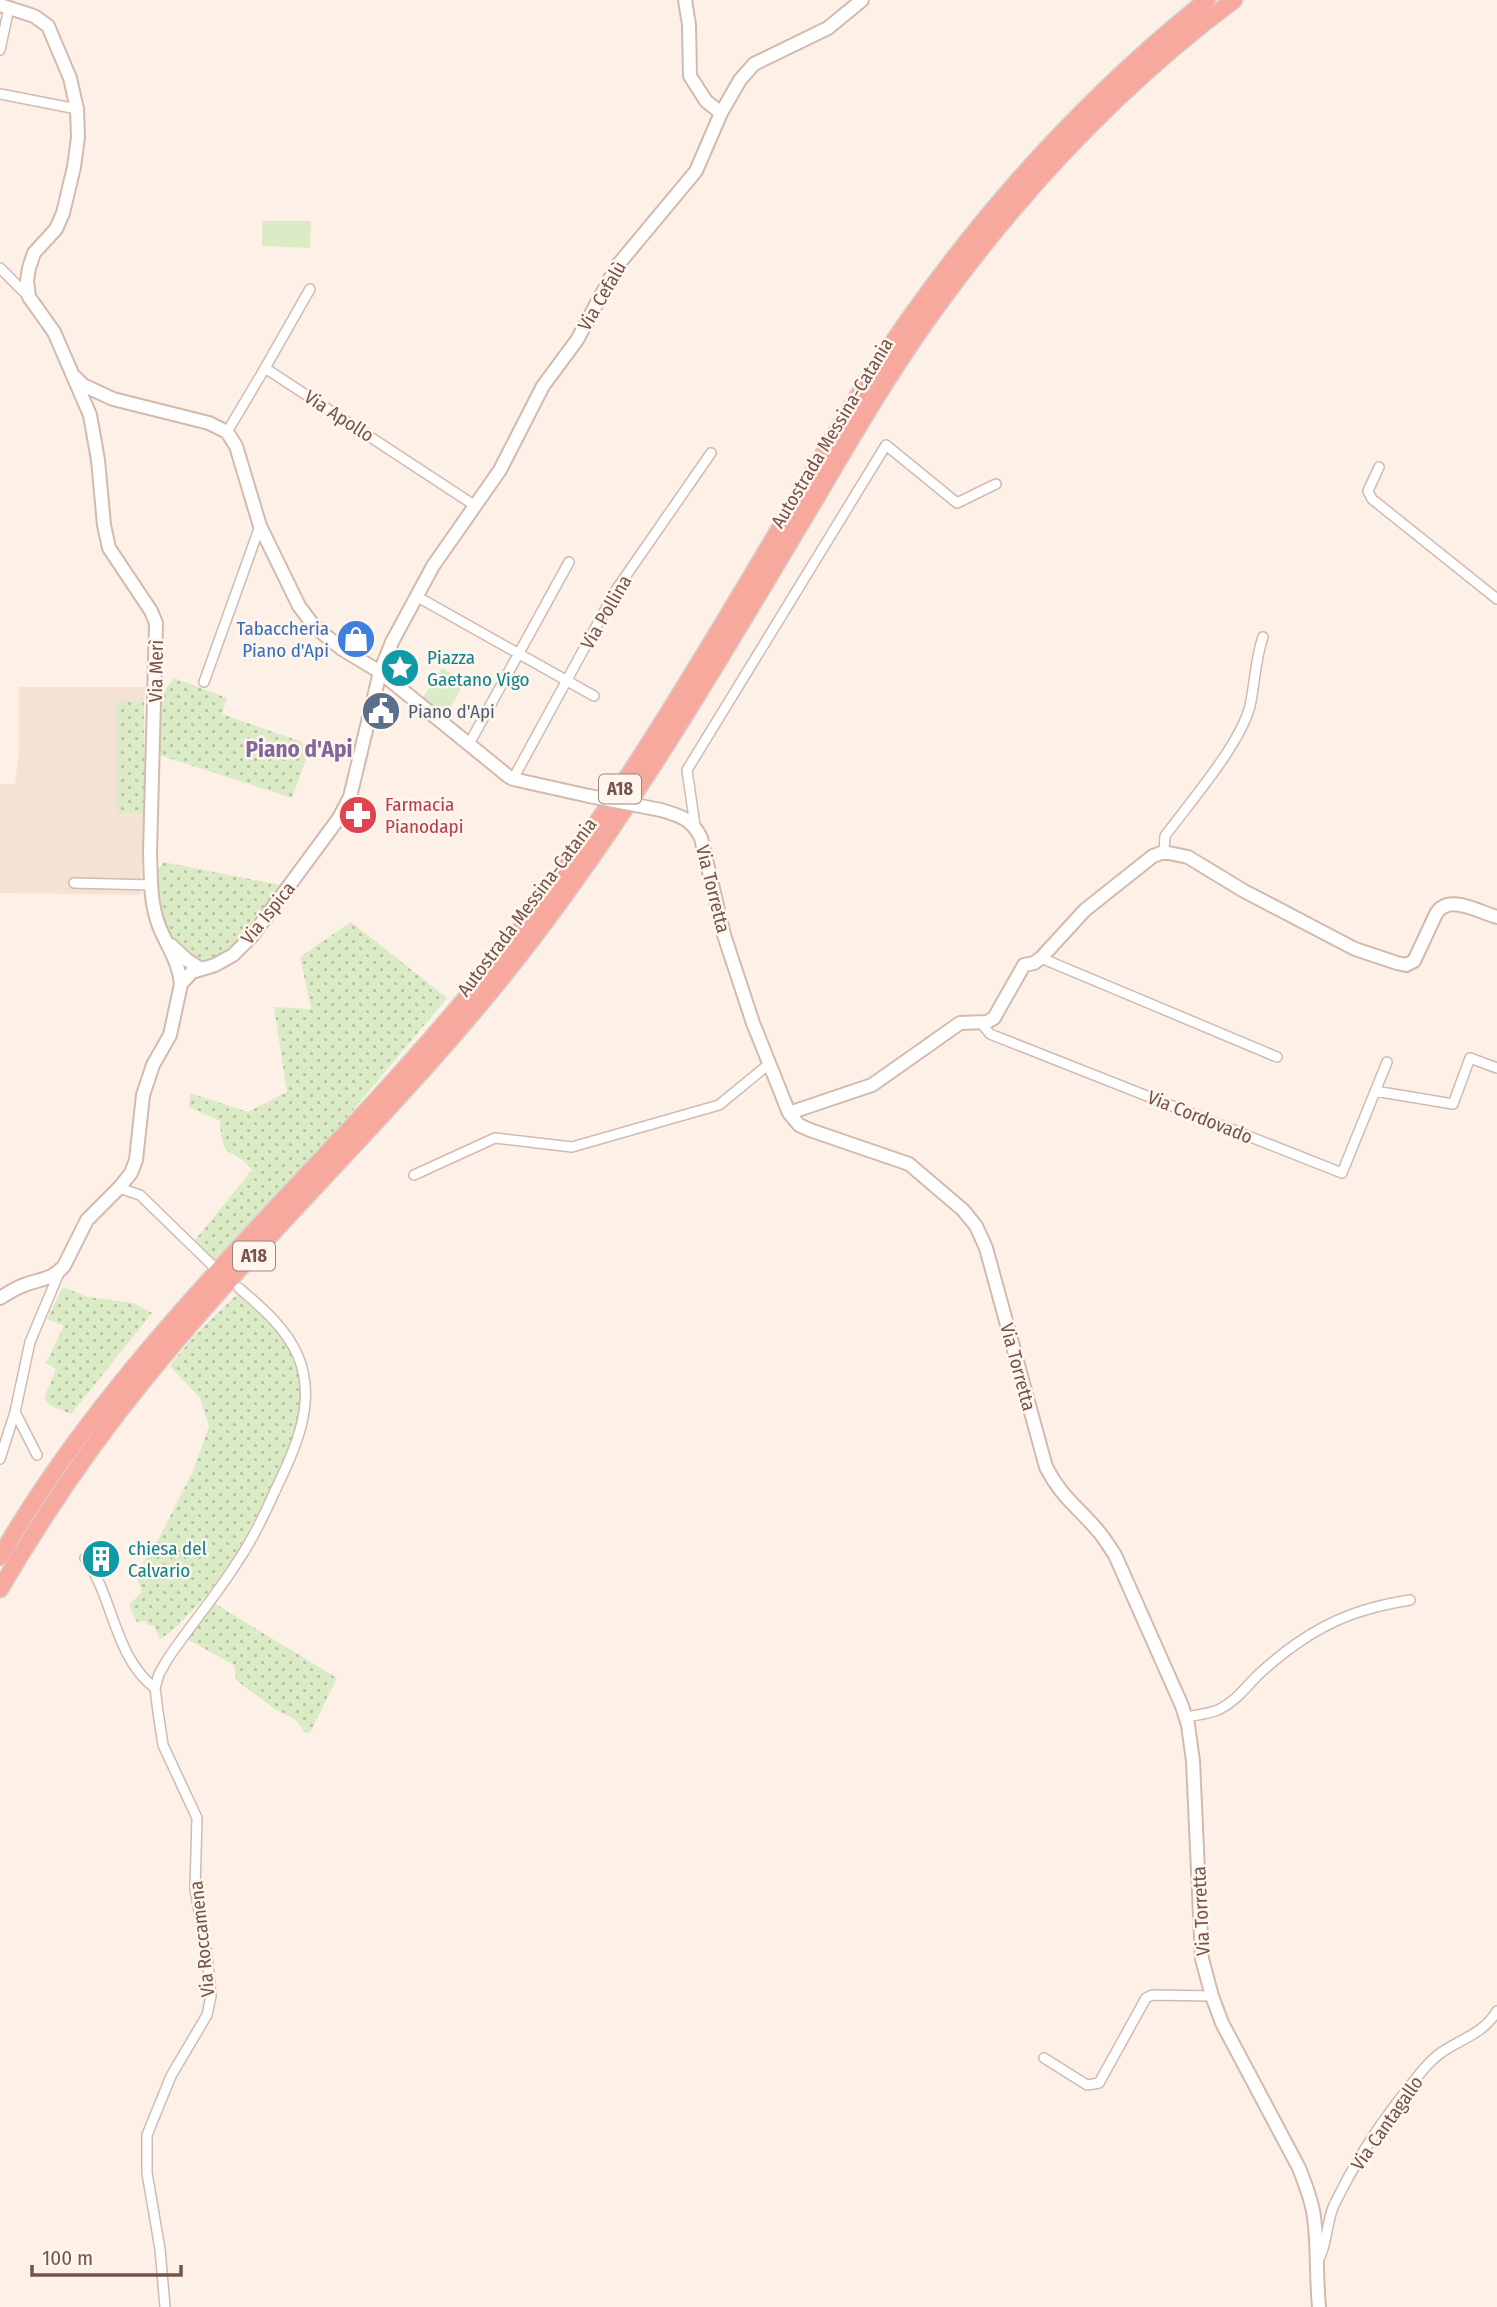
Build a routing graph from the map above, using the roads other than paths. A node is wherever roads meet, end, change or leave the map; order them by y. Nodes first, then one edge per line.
1 (685, 0) edge
2 (862, 0) edge
3 (1207, 0) edge
4 (1234, 0) edge
5 (5, 6) edge
6 (0, 50) edge
7 (0, 94) edge
8 (78, 109) junction
9 (721, 113) junction
10 (0, 268) edge
11 (310, 289) dead end
12 (29, 297) junction
13 (265, 368) junction
14 (72, 374) junction
15 (113, 399) junction
16 (90, 415) junction
17 (227, 432) junction
18 (711, 453) dead end
19 (1379, 467) dead end
20 (996, 484) dead end
21 (474, 505) junction
22 (260, 526) junction
23 (569, 562) dead end
24 (416, 596) junction
25 (1497, 600) edge
26 (1263, 637) dead end
27 (391, 642) joint
28 (518, 653) junction
29 (380, 672) junction
30 (567, 680) junction
31 (204, 682) dead end
32 (594, 696) dead end
33 (469, 744) junction
34 (513, 779) junction
35 (695, 826) junction
36 (1164, 852) junction
37 (74, 883) dead end
38 (151, 886) junction
39 (1497, 917) edge
40 (166, 939) junction
41 (174, 957) junction
42 (1041, 958) junction
43 (196, 970) junction
44 (181, 984) junction
45 (981, 1023) junction
46 (1277, 1057) dead end
47 (1387, 1062) dead end
48 (769, 1064) junction
49 (1497, 1068) edge
50 (1375, 1091) junction
51 (789, 1112) junction
52 (131, 1173) junction
53 (414, 1175) dead end
54 (119, 1188) junction
55 (140, 1195) junction
56 (212, 1265) dead end
57 (58, 1273) junction
58 (239, 1288) dead end
59 (0, 1298) edge
60 (15, 1412) junction
61 (37, 1455) dead end
62 (0, 1459) edge
63 (0, 1558) edge
64 (85, 1558) dead end
65 (0, 1589) edge
66 (1410, 1600) dead end
67 (155, 1688) junction
68 (1186, 1717) junction
69 (1212, 1996) junction
70 (1497, 2011) edge
71 (1044, 2058) dead end
72 (1317, 2264) junction
73 (1317, 2279) junction
74 (165, 2307) edge
75 (1313, 2307) edge
76 (1319, 2307) edge

1 - 9 street
2 - 9 street, Via Cefalù
3 - 63 highway, Autostrada Messina-Catania / A18
4 - 65 highway, Autostrada Messina-Catania / A18
5 - 6 street
5 - 8 street
7 - 8 street
8 - 12 street
9 - 21 street, Via Cefalù
10 - 12 street
11 - 13 street
12 - 14 street, Via Merì
13 - 17 street
13 - 21 street, Via Apollo
14 - 15 street
14 - 16 street, Via Merì
15 - 16 street
15 - 17 street
16 - 38 street, Via Merì
17 - 22 street, Via Torretta
18 - 30 street, Via Pollina
19 - 25 street
20 - 35 street, Via Torretta
21 - 24 street, Via Cefalù
22 - 29 street, Via Torretta
22 - 31 street
23 - 28 street
24 - 27 street, Via Cefalù
24 - 28 street
26 - 36 street
27 - 29 street, Via Ispica
28 - 30 street
28 - 33 street
29 - 33 street, Via Torretta
29 - 43 street, Via Ispica
30 - 32 street
30 - 34 street, Via Pollina
33 - 34 street, Via Torretta
34 - 35 street, Via Torretta, bridge
35 - 48 street, Via Torretta
36 - 39 street
36 - 42 street
37 - 38 street
38 - 40 street, Via Merì
40 - 41 street, Via Merì
40 - 43 street
41 - 43 street
41 - 44 street, Via Merì
42 - 45 street
42 - 46 street
43 - 44 street, Via Ispica
44 - 52 street
45 - 50 street, Via Cordovado
45 - 51 street
47 - 50 street, Via Cordovado
48 - 51 street, Via Torretta
48 - 53 street
49 - 50 street
51 - 68 street, Via Torretta
52 - 54 street
52 - 55 street
54 - 55 street
54 - 57 street
55 - 56 street
57 - 59 street
57 - 60 street
58 - 67 street
60 - 61 street
60 - 62 street
64 - 67 street
66 - 68 street
67 - 74 street, Via Roccamena
68 - 69 street, Via Torretta
69 - 71 street
69 - 72 street, Via Torretta
70 - 72 street, Via Cantagallo
72 - 73 street, Via Torretta
73 - 75 street
73 - 76 street, Via Torretta

